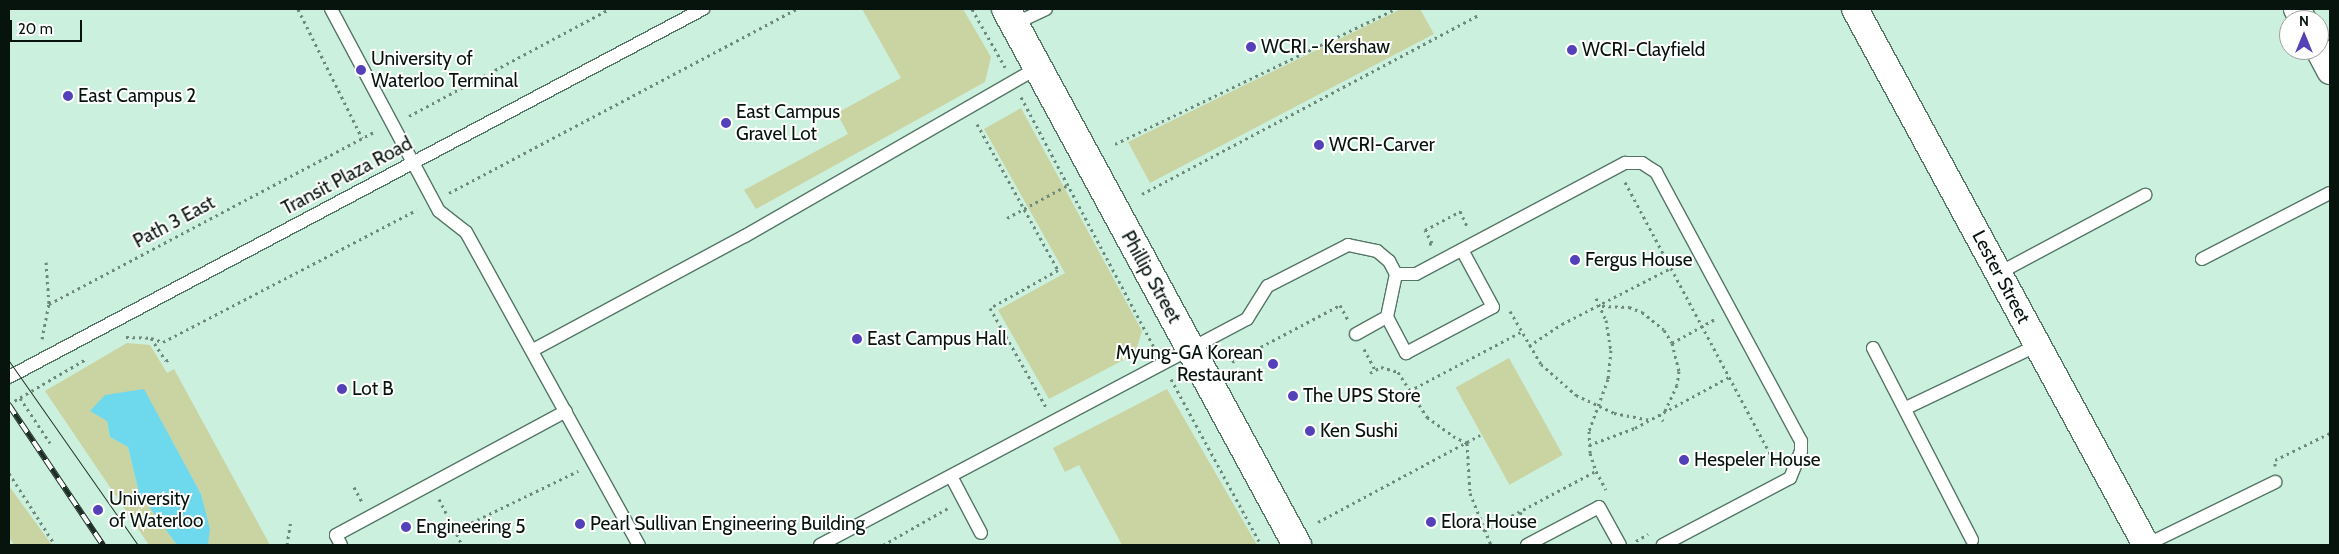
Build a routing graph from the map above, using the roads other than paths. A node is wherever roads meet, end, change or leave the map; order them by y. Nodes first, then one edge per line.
1 (331, 9) edge
2 (702, 9) edge
3 (1046, 9) edge
4 (1855, 9) edge
5 (1010, 16) edge
6 (1037, 68) junction
7 (414, 162) junction
8 (2330, 193) edge
9 (2145, 195) dead end
10 (1462, 250) junction
11 (2202, 259) dead end
12 (1999, 273) junction
13 (1396, 274) junction
14 (1387, 317) junction
15 (1356, 334) dead end
16 (2038, 345) junction
17 (1873, 348) dead end
18 (533, 350) junction
19 (1191, 350) junction
20 (9, 377) edge
21 (1906, 408) junction
22 (566, 411) junction
23 (952, 478) junction
24 (2276, 482) road end
25 (981, 534) dead end
26 (1972, 540) dead end
27 (341, 545) edge
28 (639, 545) edge
29 (820, 545) edge
30 (1297, 545) edge
31 (1527, 545) edge
32 (1620, 545) edge
33 (1663, 545) edge
34 (2146, 545) edge

1 - 7 lane
2 - 7 lane, Transit Plaza Road
3 - 5 lane
4 - 12 street, Lester Street
5 - 6 street, Phillip Street
6 - 18 lane
6 - 19 street, Phillip Street
7 - 18 lane
7 - 20 lane, Transit Plaza Road
8 - 11 lane
9 - 12 lane
10 - 13 lane
10 - 14 lane
10 - 33 lane
12 - 16 street, Lester Street
13 - 14 lane
13 - 19 lane
14 - 15 lane
16 - 21 lane
16 - 34 street, Lester Street
17 - 21 lane
18 - 22 lane
19 - 23 lane
19 - 30 street, Phillip Street
21 - 26 lane
22 - 27 lane
22 - 28 lane
23 - 25 lane
23 - 29 lane
24 - 34 lane
31 - 32 lane

